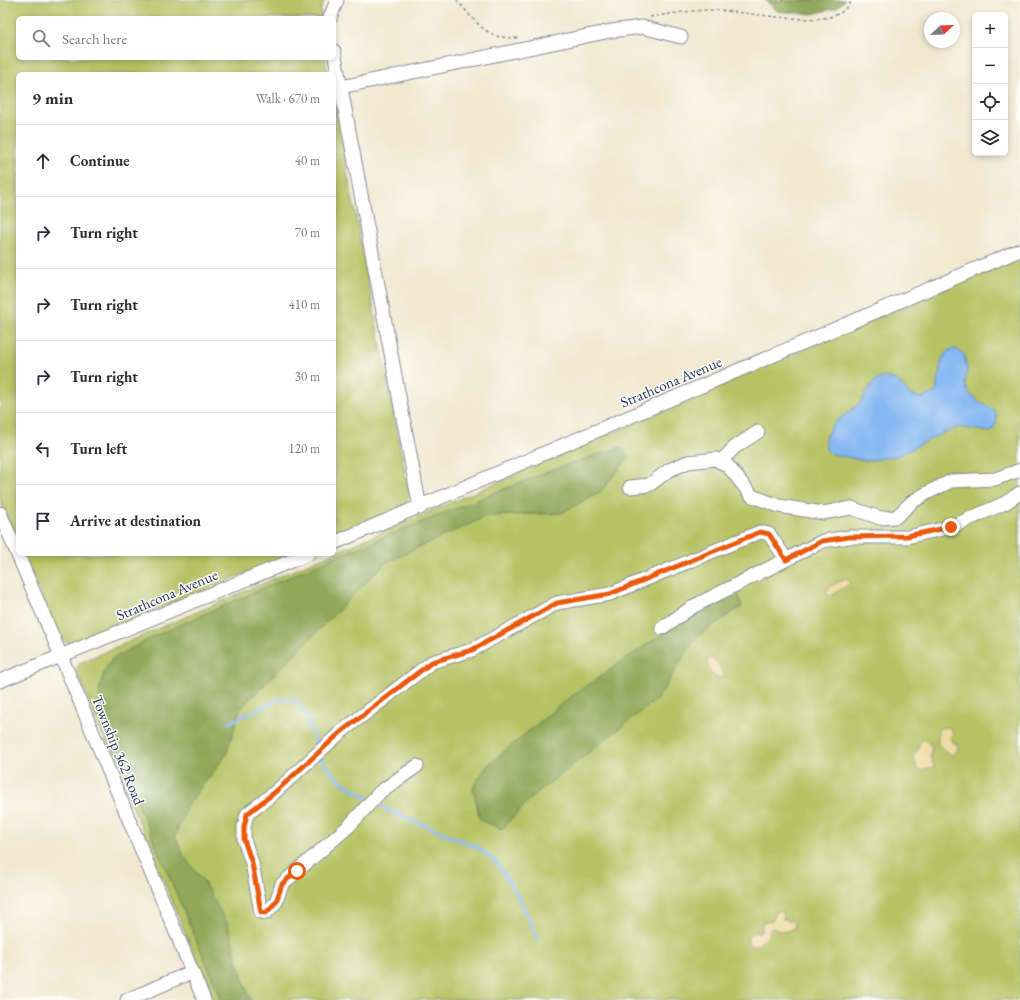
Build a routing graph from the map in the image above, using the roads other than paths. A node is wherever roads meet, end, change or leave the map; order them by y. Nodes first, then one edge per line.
1 (337, 0) edge
2 (331, 16) edge
3 (681, 37) dead end
4 (336, 60) edge
5 (341, 87) junction
6 (1020, 250) edge
7 (758, 432) dead end
8 (720, 462) junction
9 (1020, 470) edge
10 (630, 487) dead end
11 (1020, 493) edge
12 (420, 508) junction
13 (0, 513) edge
14 (336, 542) edge
15 (16, 551) edge
16 (18, 556) edge
17 (303, 556) edge
18 (786, 560) junction
19 (662, 628) dead end
20 (61, 656) junction
21 (0, 682) edge
22 (417, 766) dead end
23 (192, 972) junction
24 (128, 1000) edge
25 (204, 1000) edge

1 - 2 street
3 - 5 street
4 - 5 street
5 - 12 street
6 - 12 street, Strathcona Avenue
7 - 8 street
8 - 9 street
8 - 10 street
11 - 18 street
12 - 14 street, Strathcona Avenue
13 - 15 street, Township 362 Road
16 - 20 street, Township 362 Road
17 - 20 street, Strathcona Avenue
18 - 19 street
18 - 22 street
20 - 21 street, Strathcona Avenue
20 - 23 street, Township 362 Road
23 - 24 street
23 - 25 street, Township 362 Road

